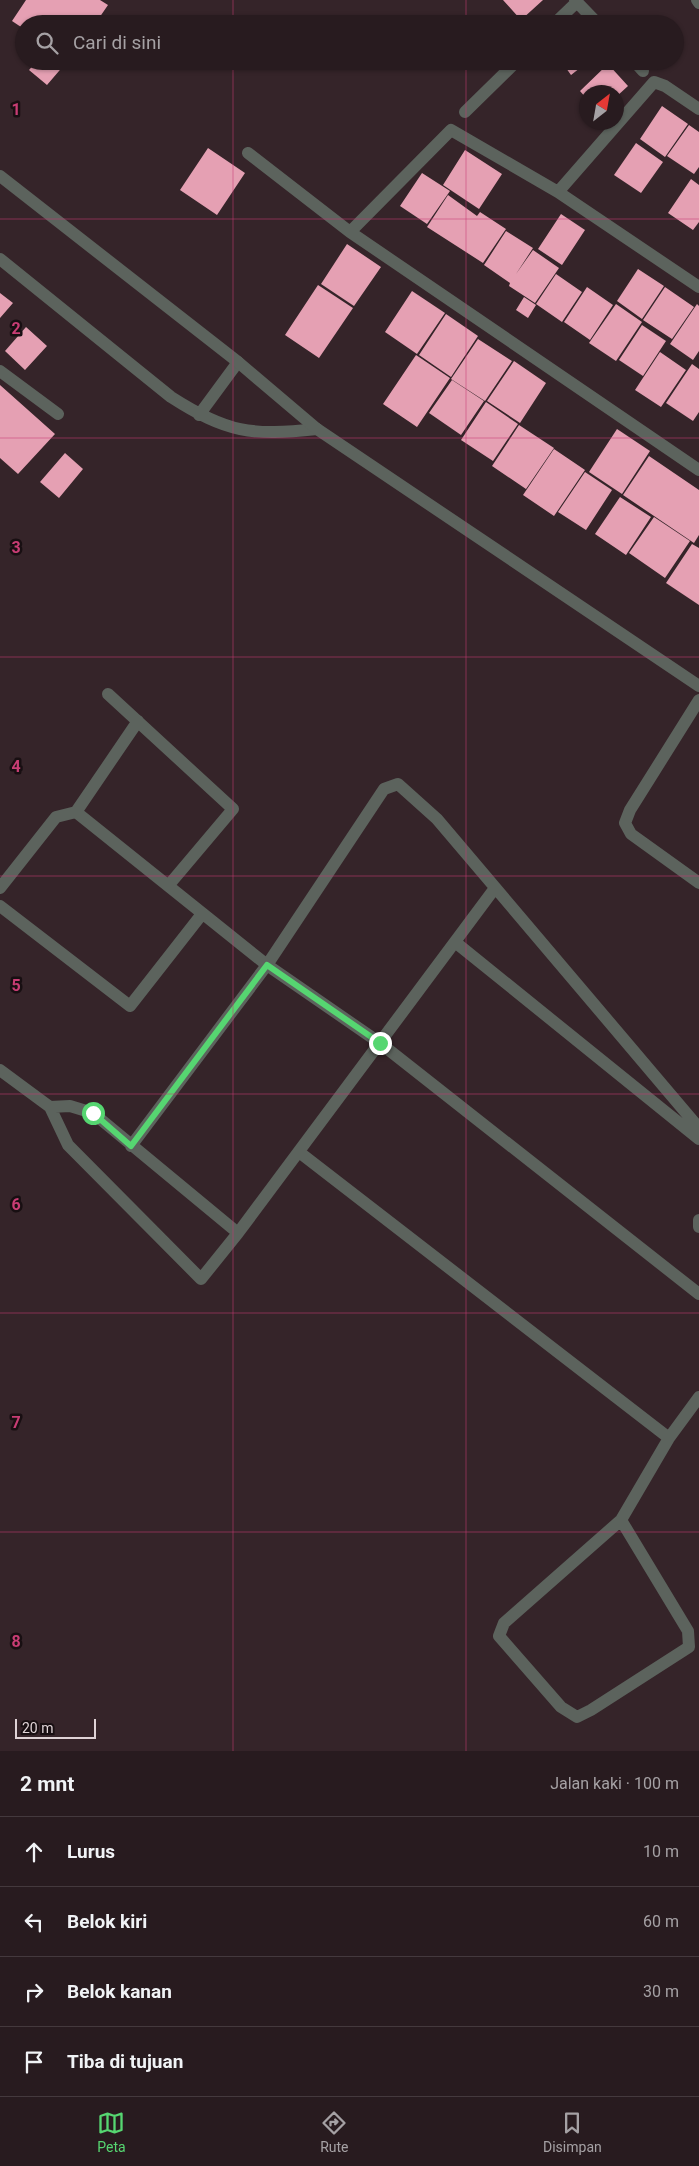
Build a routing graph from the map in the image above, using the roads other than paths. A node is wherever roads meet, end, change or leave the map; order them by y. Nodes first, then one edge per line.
1 (576, 1) edge
2 (563, 15) edge
3 (589, 15) edge
4 (507, 70) edge
5 (699, 109) edge
6 (465, 112) dead end
7 (248, 153) dead end
8 (0, 176) edge
9 (558, 192) junction
10 (350, 232) junction
11 (0, 259) edge
12 (699, 287) edge
13 (238, 362) junction
14 (0, 370) edge
15 (58, 414) dead end
16 (199, 415) junction
17 (317, 429) junction
18 (699, 470) edge
19 (699, 686) edge
20 (108, 694) dead end
21 (699, 700) edge
22 (138, 722) junction
23 (76, 812) junction
24 (699, 883) edge
25 (168, 886) junction
26 (0, 888) edge
27 (495, 888) junction
28 (0, 906) edge
29 (202, 914) junction
30 (454, 942) junction
31 (267, 965) junction
32 (380, 1043) junction
33 (0, 1070) edge
34 (50, 1107) junction
35 (699, 1128) edge
36 (699, 1139) edge
37 (131, 1146) junction
38 (298, 1152) junction
39 (699, 1220) edge
40 (699, 1227) edge
41 (238, 1233) junction
42 (699, 1294) edge
43 (699, 1397) edge
44 (669, 1438) junction
45 (621, 1520) junction

1 - 2 street
1 - 3 street
4 - 6 street
5 - 9 street
7 - 10 street
8 - 13 street
9 - 10 street
9 - 12 street
10 - 18 street
11 - 16 street
13 - 16 street
13 - 17 street
14 - 15 street
16 - 17 street
17 - 19 street
20 - 22 street
21 - 24 street
22 - 23 street
22 - 25 street
23 - 25 street
23 - 26 street
25 - 29 street
27 - 30 street
27 - 31 street
27 - 35 street
28 - 29 street
29 - 31 street
30 - 32 street
30 - 36 street
31 - 32 street
31 - 37 street
32 - 38 street
32 - 42 street
33 - 34 street
34 - 37 street
34 - 41 street
37 - 41 street
38 - 41 street
38 - 44 street
39 - 40 street
43 - 44 street
44 - 45 street
45 - 45 street

